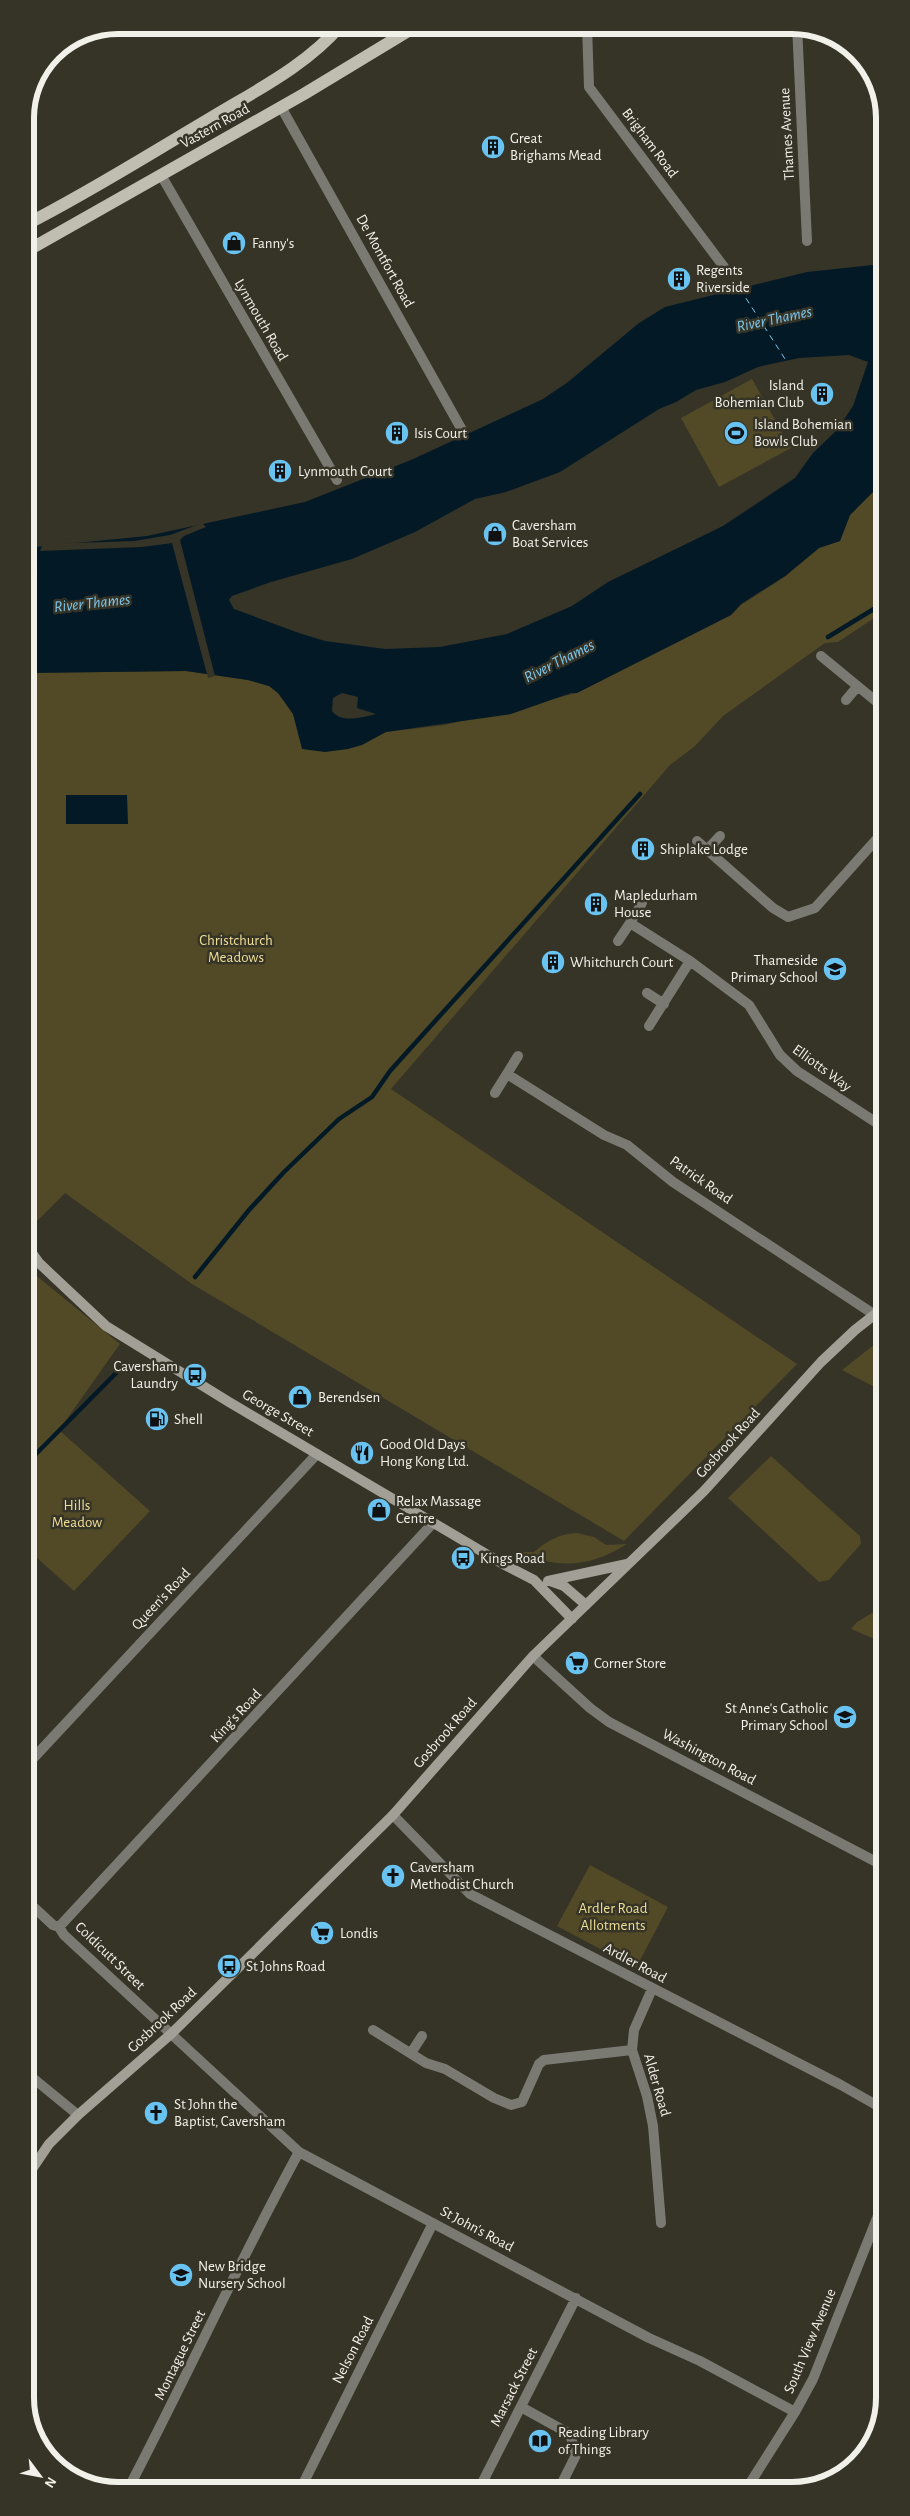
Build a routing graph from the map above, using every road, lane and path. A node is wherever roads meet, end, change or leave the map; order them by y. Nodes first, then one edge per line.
1 (333, 34) edge
2 (403, 34) edge
3 (587, 34) edge
4 (797, 34) edge
5 (281, 107) junction
6 (161, 174) junction
7 (34, 220) edge
8 (807, 241) dead end
9 (34, 247) edge
10 (724, 267) dead end
11 (462, 430) dead end
12 (337, 480) dead end
13 (821, 656) dead end
14 (857, 687) junction
15 (846, 700) dead end
16 (876, 702) edge
17 (720, 836) dead end
18 (876, 840) edge
19 (697, 841) dead end
20 (707, 850) junction
21 (642, 903) dead end
22 (630, 923) junction
23 (618, 941) dead end
24 (690, 961) junction
25 (647, 993) dead end
26 (664, 1004) junction
27 (649, 1026) dead end
28 (518, 1056) dead end
29 (507, 1074) junction
30 (495, 1093) dead end
31 (876, 1122) edge
32 (34, 1256) edge
33 (876, 1309) edge
34 (876, 1314) edge
35 (317, 1454) junction
36 (433, 1523) junction
37 (627, 1564) junction
38 (534, 1580) junction
39 (548, 1581) junction
40 (586, 1605) junction
41 (572, 1618) junction
42 (534, 1656) junction
43 (34, 1757) edge
44 (393, 1815) junction
45 (876, 1862) edge
46 (34, 1908) edge
47 (59, 1927) junction
48 (652, 1989) junction
49 (372, 2030) dead end
50 (171, 2034) junction
51 (422, 2036) dead end
52 (632, 2050) junction
53 (411, 2054) junction
54 (34, 2079) edge
55 (876, 2105) edge
56 (78, 2115) junction
57 (299, 2152) junction
58 (34, 2166) edge
59 (876, 2221) edge
60 (433, 2223) junction
61 (661, 2223) dead end
62 (576, 2298) junction
63 (521, 2407) junction
64 (795, 2412) junction
65 (132, 2482) edge
66 (304, 2482) edge
67 (482, 2482) edge
68 (562, 2482) edge
69 (751, 2482) edge

1 - 7 main road, Vastern Road
2 - 5 main road, Vastern Road
3 - 10 street, Brigham Road
4 - 8 street, Thames Avenue
5 - 6 main road, Vastern Road
5 - 11 street, De Montfort Road
6 - 9 main road, Vastern Road
6 - 12 street, Lynmouth Road
13 - 14 street
14 - 15 street
14 - 16 street
17 - 20 street
18 - 20 street
19 - 20 street
21 - 22 street
22 - 23 street
22 - 24 street, Elliotts Way
24 - 26 street
24 - 31 street, Elliotts Way
25 - 26 street
26 - 27 street
28 - 29 street
29 - 30 street
29 - 33 street, Patrick Road
32 - 35 main road, George Street
34 - 37 main road, Gosbrook Road
35 - 36 main road, George Street
35 - 43 street, Queen's Road
36 - 38 main road, George Street
36 - 47 street, King's Road
37 - 39 main road
37 - 40 main road, Gosbrook Road
38 - 39 main road, George Street
38 - 41 main road, George Street
39 - 40 main road, George Street
40 - 41 main road, Gosbrook Road
41 - 42 main road, Gosbrook Road
42 - 44 main road, Gosbrook Road
42 - 45 street, Washington Road
44 - 48 street, Ardler Road
44 - 50 main road, Gosbrook Road
46 - 47 street, Coldicutt Street
47 - 50 street, Coldicutt Street
48 - 52 street, Alder Road
48 - 55 street, Ardler Road
49 - 53 street
50 - 56 main road, Gosbrook Road
50 - 57 street, St John's Road
51 - 53 street
52 - 53 street
52 - 61 street, Alder Road
54 - 56 street
56 - 58 main road, Gosbrook Road
57 - 60 street, St John's Road
57 - 65 street, Montague Street
59 - 64 street, South View Avenue
60 - 62 street, St John's Road
60 - 66 street, Nelson Road
62 - 63 street, Marsack Street
62 - 64 street, St John's Road
63 - 67 street, Marsack Street
63 - 68 street
64 - 69 street, South View Avenue

